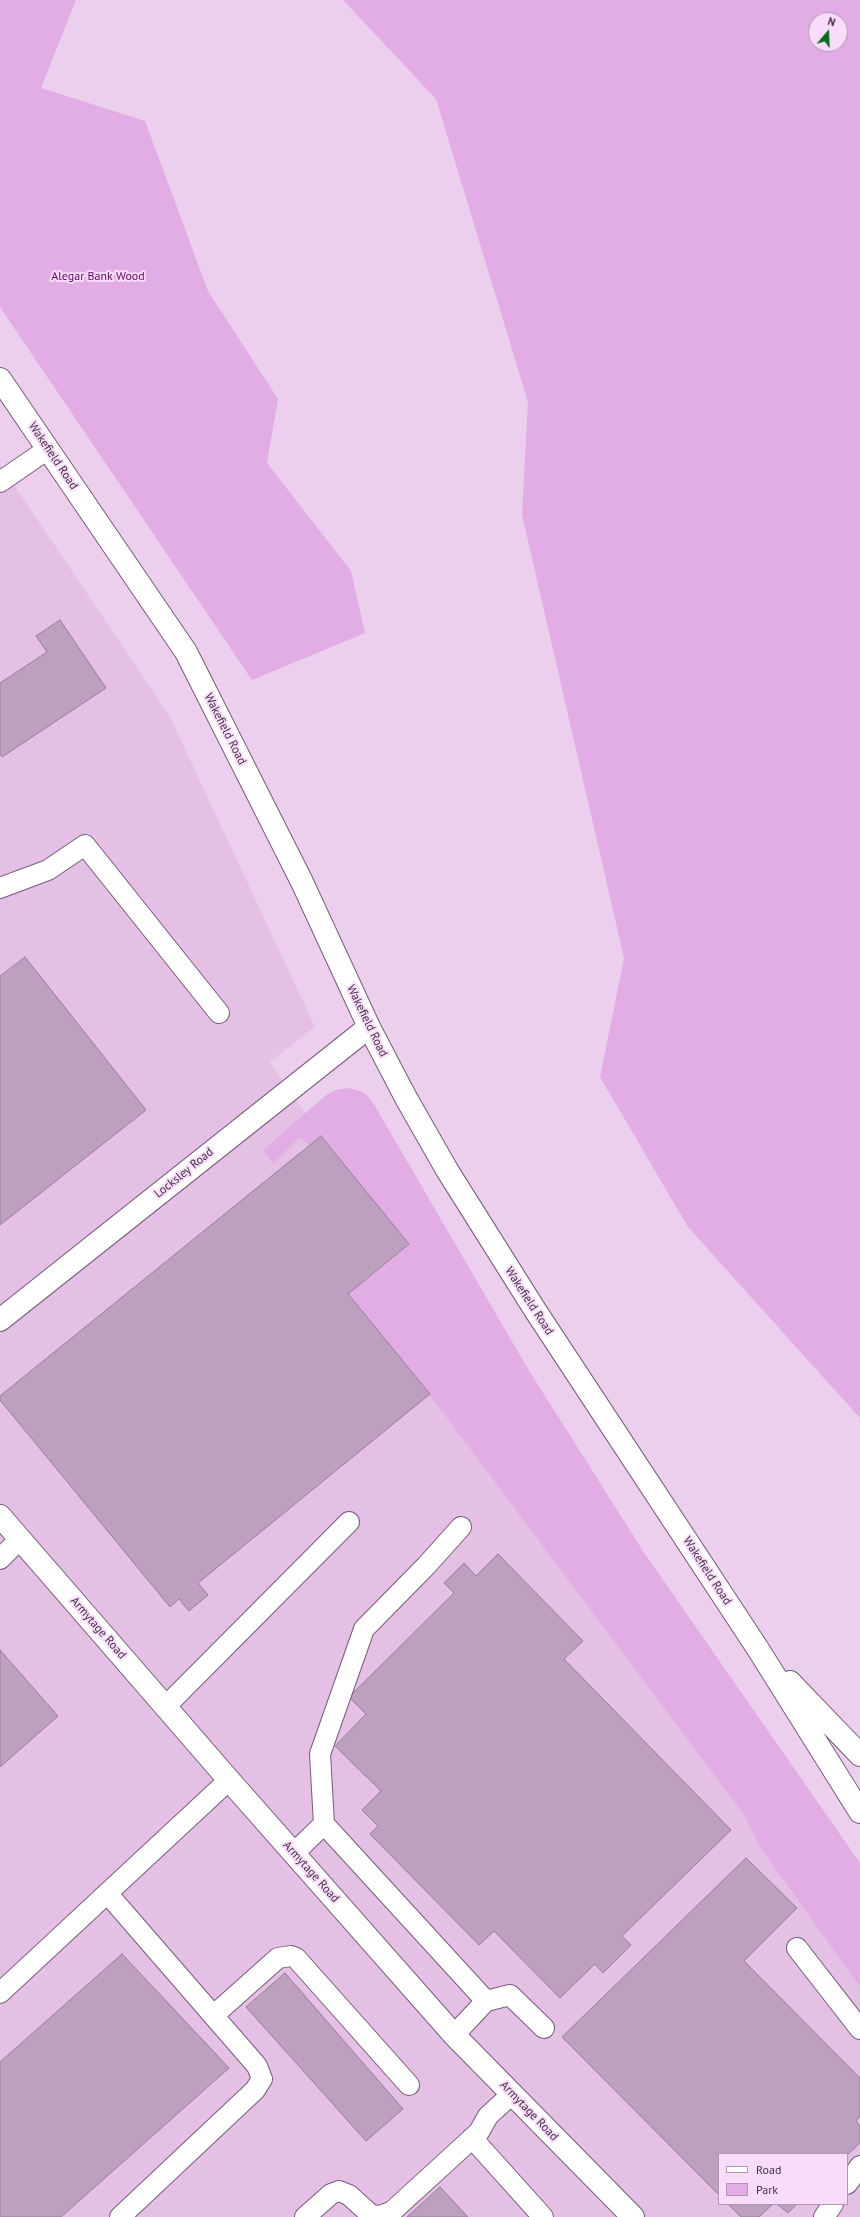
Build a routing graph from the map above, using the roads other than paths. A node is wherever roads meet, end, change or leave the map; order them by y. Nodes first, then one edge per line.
1 (0, 379) edge
2 (48, 449) junction
3 (0, 482) edge
4 (0, 888) edge
5 (219, 1013) dead end
6 (369, 1026) junction
7 (0, 1320) edge
8 (0, 1516) edge
9 (349, 1522) dead end
10 (461, 1527) dead end
11 (20, 1540) junction
12 (0, 1559) edge
13 (758, 1649) junction
14 (166, 1706) junction
15 (860, 1755) edge
16 (229, 1780) junction
17 (860, 1812) edge
18 (324, 1824) junction
19 (294, 1853) junction
20 (107, 1893) junction
21 (796, 1948) dead end
22 (0, 1993) edge
23 (486, 2001) junction
24 (214, 2015) junction
25 (544, 2028) dead end
26 (860, 2029) edge
27 (454, 2034) junction
28 (409, 2085) dead end
29 (512, 2094) junction
30 (472, 2138) junction
31 (860, 2166) edge
32 (848, 2183) edge
33 (832, 2205) edge
34 (390, 2214) edge
35 (120, 2217) edge
36 (305, 2217) edge
37 (543, 2217) edge
38 (633, 2217) edge
39 (824, 2217) edge

1 - 2 main road, Wakefield Road
2 - 3 lane
2 - 6 main road, Wakefield Road
4 - 5 lane
6 - 7 main road, Locksley Road
6 - 13 main road, Wakefield Road
8 - 11 main road, Armytage Road
9 - 14 lane
10 - 18 lane
11 - 12 lane
11 - 14 main road, Armytage Road
13 - 15 main road, Wakefield Road
13 - 17 main road, Wakefield Road
14 - 16 main road, Armytage Road
16 - 19 main road, Armytage Road
16 - 20 lane
18 - 19 lane
18 - 23 lane
19 - 27 main road, Armytage Road
20 - 22 lane
20 - 24 lane
21 - 26 lane
23 - 25 lane
23 - 27 lane
24 - 28 lane
24 - 35 lane
27 - 29 main road, Armytage Road
29 - 30 lane
29 - 38 main road, Armytage Road
30 - 34 lane
30 - 37 lane
31 - 32 lane
33 - 39 lane
34 - 36 lane

